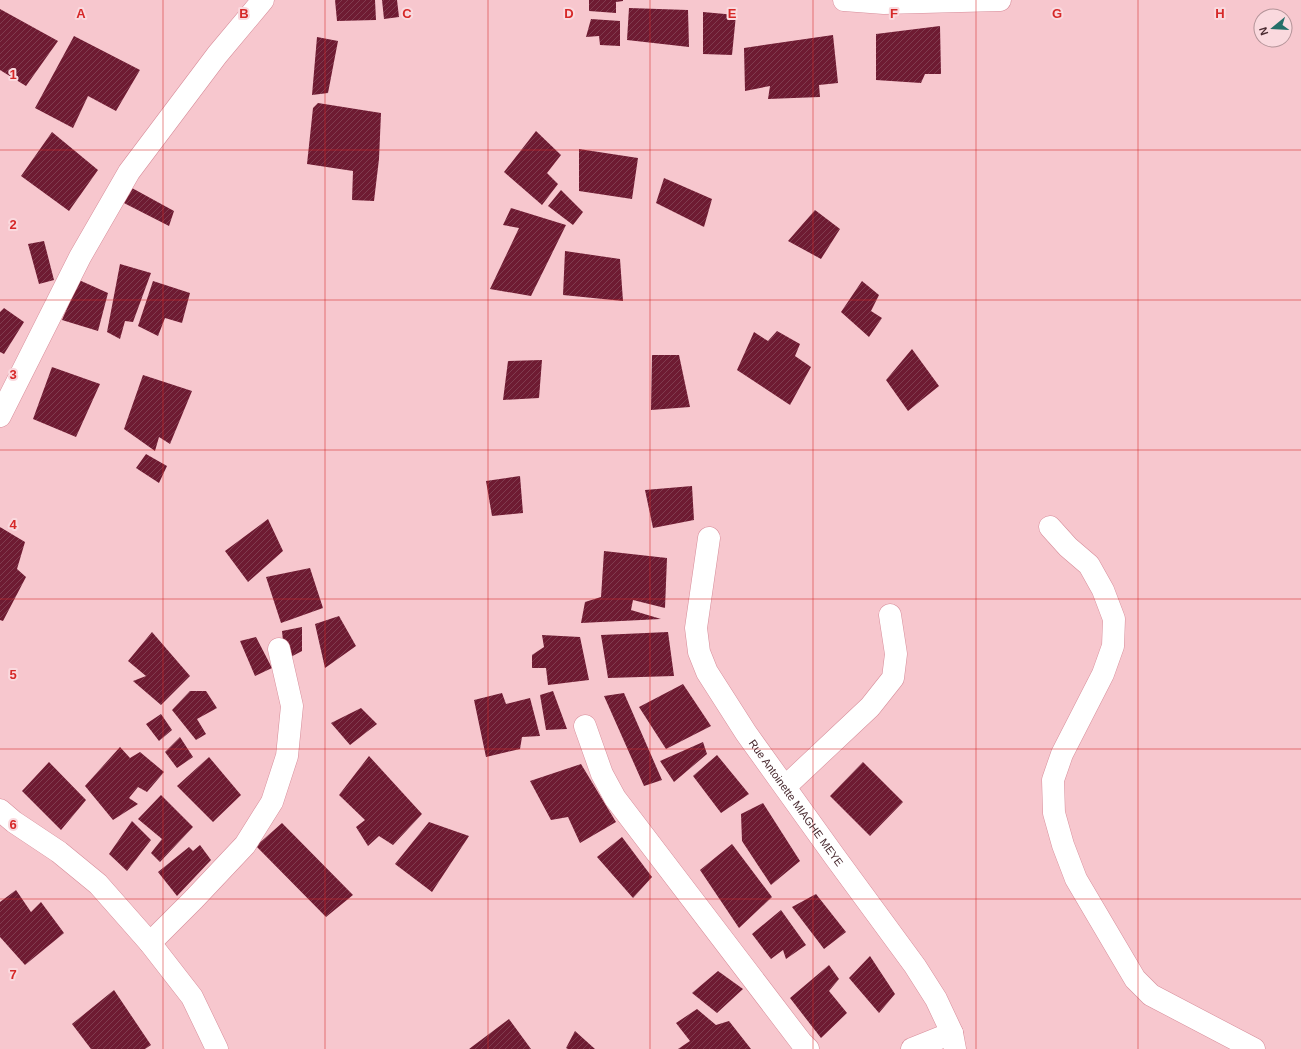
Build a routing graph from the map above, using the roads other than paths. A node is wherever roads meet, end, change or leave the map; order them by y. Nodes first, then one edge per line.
1 (263, 0) edge
2 (844, 0) edge
3 (1000, 0) edge
4 (0, 416) edge
5 (1050, 527) dead end
6 (709, 538) dead end
7 (890, 615) dead end
8 (280, 649) dead end
9 (585, 726) dead end
10 (786, 786) junction
11 (0, 810) edge
12 (150, 943) junction
13 (954, 1041) edge
14 (217, 1049) edge
15 (808, 1049) edge
16 (912, 1049) edge
17 (1254, 1049) edge

1 - 4 street
2 - 3 street
5 - 17 street
6 - 10 street, Rue Antoinette MIAGHE MEYE
7 - 10 street
8 - 12 street
9 - 15 street
10 - 13 street, Rue Antoinette MIAGHE MEYE
11 - 12 street
12 - 14 street
13 - 16 street

